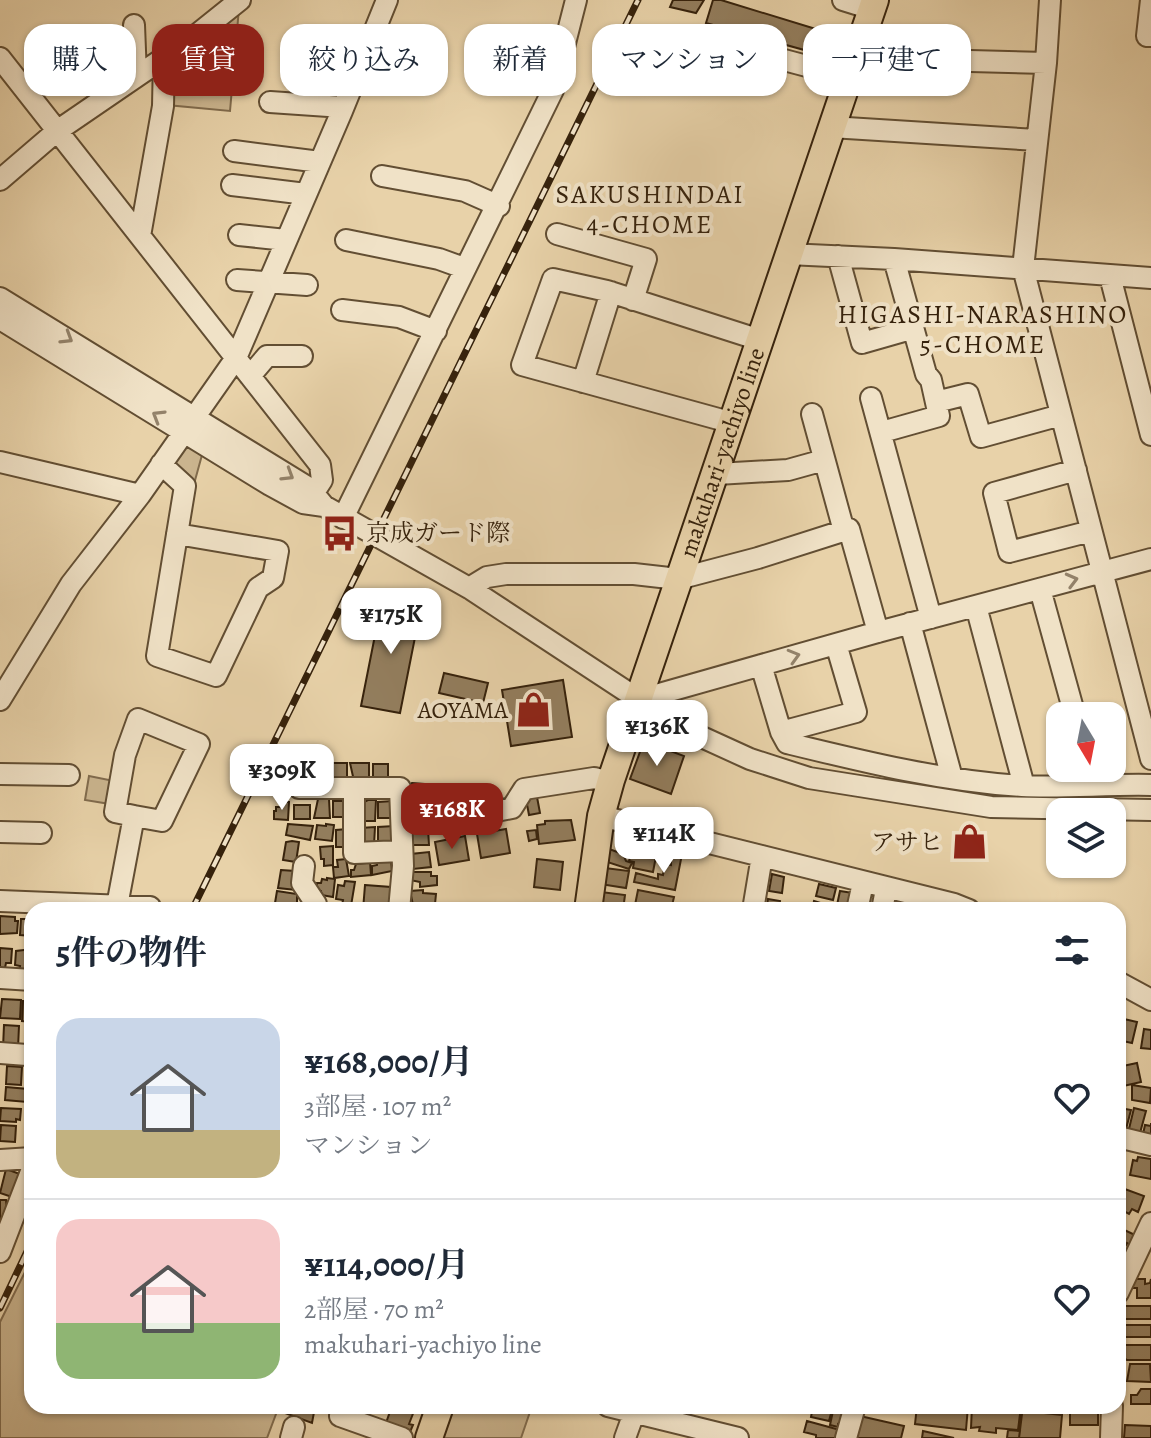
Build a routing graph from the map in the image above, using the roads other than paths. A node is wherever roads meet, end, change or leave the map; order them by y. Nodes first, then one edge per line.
1 (387, 0) edge
2 (576, 0) edge
3 (843, 0) edge
4 (1049, 0) edge
5 (1151, 0) edge
6 (235, 2) edge
7 (874, 4) edge
8 (207, 24) edge
9 (867, 24) edge
10 (1151, 36) edge
11 (0, 58) edge
12 (1046, 63) junction
13 (971, 65) edge
14 (152, 66) edge
15 (136, 76) edge
16 (107, 96) edge
17 (163, 96) edge
18 (842, 96) edge
19 (270, 102) dead end
20 (343, 107) junction
21 (831, 127) junction
22 (57, 131) junction
23 (1037, 140) junction
24 (234, 151) dead end
25 (320, 162) junction
26 (382, 176) dead end
27 (0, 180) edge
28 (232, 185) dead end
29 (306, 194) junction
30 (499, 206) junction
31 (557, 234) dead end
32 (239, 235) dead end
33 (140, 236) junction
34 (286, 240) junction
35 (346, 240) dead end
36 (788, 254) junction
37 (838, 256) junction
38 (894, 259) junction
39 (464, 268) junction
40 (1023, 268) junction
41 (1110, 276) junction
42 (1151, 278) edge
43 (237, 280) dead end
44 (268, 283) junction
45 (307, 285) dead end
46 (611, 292) junction
47 (0, 298) edge
48 (633, 300) junction
49 (342, 310) dead end
50 (0, 319) edge
51 (911, 329) junction
52 (436, 331) junction
53 (760, 340) junction
54 (302, 356) dead end
55 (236, 358) junction
56 (250, 376) junction
57 (583, 382) junction
58 (871, 398) dead end
59 (936, 402) junction
60 (812, 414) dead end
61 (1061, 415) junction
62 (1149, 422) edge
63 (733, 423) junction
64 (189, 424) junction
65 (882, 432) junction
66 (824, 460) junction
67 (0, 462) edge
68 (161, 464) junction
69 (1076, 470) junction
70 (717, 474) junction
71 (140, 495) junction
72 (318, 500) junction
73 (343, 518) junction
74 (844, 531) junction
75 (1091, 531) junction
76 (177, 534) junction
77 (1151, 559) edge
78 (1102, 572) junction
79 (678, 579) junction
80 (469, 588) junction
81 (1040, 589) junction
82 (976, 606) junction
83 (931, 618) junction
84 (910, 623) junction
85 (878, 632) junction
86 (836, 644) junction
87 (761, 665) junction
88 (0, 700) edge
89 (638, 700) junction
90 (1071, 702) edge
91 (781, 732) junction
92 (1151, 759) edge
93 (0, 774) edge
94 (69, 775) dead end
95 (952, 778) junction
96 (1126, 781) edge
97 (610, 782) junction
98 (1051, 782) edge
99 (1151, 785) edge
100 (1024, 786) junction
101 (299, 788) dead end
102 (354, 788) junction
103 (1151, 810) edge
104 (134, 816) junction
105 (601, 816) junction
106 (445, 821) dead end
107 (0, 832) edge
108 (41, 833) dead end
109 (402, 851) junction
110 (762, 856) junction
111 (304, 866) dead end
112 (863, 883) junction
113 (886, 889) junction
114 (0, 901) edge
115 (24, 902) edge
116 (118, 902) edge
117 (315, 902) edge
118 (399, 902) edge
119 (589, 902) edge
120 (754, 902) edge
121 (859, 902) edge
122 (884, 902) edge
123 (945, 902) edge
124 (0, 978) edge
125 (24, 980) edge
126 (1126, 986) edge
127 (1151, 1000) edge
128 (0, 1053) edge
129 (24, 1055) edge
130 (1126, 1139) edge
131 (1151, 1145) edge
132 (24, 1158) edge
133 (0, 1160) edge
134 (24, 1190) edge
135 (1151, 1223) edge
136 (0, 1252) edge
137 (1126, 1276) edge
138 (341, 1414) edge
139 (437, 1414) edge
140 (634, 1414) edge
141 (637, 1414) edge
142 (853, 1414) edge
143 (1112, 1414) edge
144 (690, 1433) edge
145 (725, 1437) edge
146 (402, 1438) edge
147 (429, 1438) edge
148 (625, 1438) edge
149 (846, 1438) edge
150 (1111, 1438) edge

1 - 20 street
2 - 30 street
3 - 7 street
4 - 12 street
5 - 10 street
6 - 8 street
7 - 9 main road, makuhari-yachiyo line
11 - 22 street
12 - 13 street
12 - 23 street
14 - 15 street
16 - 22 street
17 - 33 street
18 - 21 main road, makuhari-yachiyo line
19 - 20 street
20 - 25 street
21 - 23 street
21 - 36 main road, makuhari-yachiyo line
22 - 27 street
22 - 33 street
23 - 40 street
24 - 25 street
25 - 29 street
26 - 30 street
28 - 29 street
29 - 34 street
30 - 39 street
31 - 48 street
32 - 34 street
33 - 55 street
34 - 44 street
35 - 39 street
36 - 37 street
36 - 53 main road, makuhari-yachiyo line
37 - 38 street
37 - 51 street
38 - 40 street
38 - 51 street
39 - 52 street
40 - 41 street
40 - 61 street
41 - 42 street
41 - 62 street
43 - 44 street
44 - 45 street
44 - 55 street
46 - 48 street
46 - 57 street
46 - 57 street
47 -> 64 street
48 - 53 street
49 - 52 street
64 -> 50 street
51 - 59 street
52 - 73 street
53 - 63 main road, makuhari-yachiyo line
54 - 56 street
55 - 56 street
55 - 64 street
56 - 72 street
57 - 63 street
58 - 65 street
59 - 61 street
59 - 65 street
60 - 66 street
61 - 69 street
63 - 70 main road, makuhari-yachiyo line
64 - 68 street
64 - 72 street
65 - 83 street
66 - 70 street
66 - 74 street
67 - 71 street
68 - 71 street
68 - 76 street
69 - 75 street
69 - 75 street
70 - 79 main road, makuhari-yachiyo line
71 - 88 street
72 - 73 street
73 - 80 street
74 - 79 street
74 - 85 street
75 - 78 street
76 - 76 street
77 - 78 street
81 -> 78 street
78 - 92 street
79 - 80 street
79 - 89 main road, makuhari-yachiyo line
80 - 89 street
81 - 82 street
81 - 90 street
82 - 83 street
82 - 100 street
83 - 84 street
84 - 85 street
84 - 95 street
85 - 86 street
87 -> 86 street
86 - 91 street
87 - 89 street
87 - 91 street
89 - 97 main road, makuhari-yachiyo line
89 - 103 street
91 - 95 street
93 - 94 street
95 - 100 street
96 - 99 street
97 - 105 main road, makuhari-yachiyo line
97 - 106 street
98 - 100 street
101 - 102 street
102 - 109 street
102 - 109 street
104 - 104 street
104 - 116 street
105 - 110 street
105 - 119 main road, makuhari-yachiyo line
107 - 108 street
109 - 118 street
110 - 112 street
110 - 120 street
111 - 117 street
112 - 113 street
112 - 121 street
113 - 122 street
113 - 123 street
114 - 115 street
124 - 125 street
126 - 127 street
128 - 129 street
130 - 131 street
132 - 133 street
134 - 136 street
135 - 137 street
138 - 146 street
139 - 147 main road
140 - 148 street
141 - 144 street
142 - 149 street
143 - 150 street
144 - 145 street

